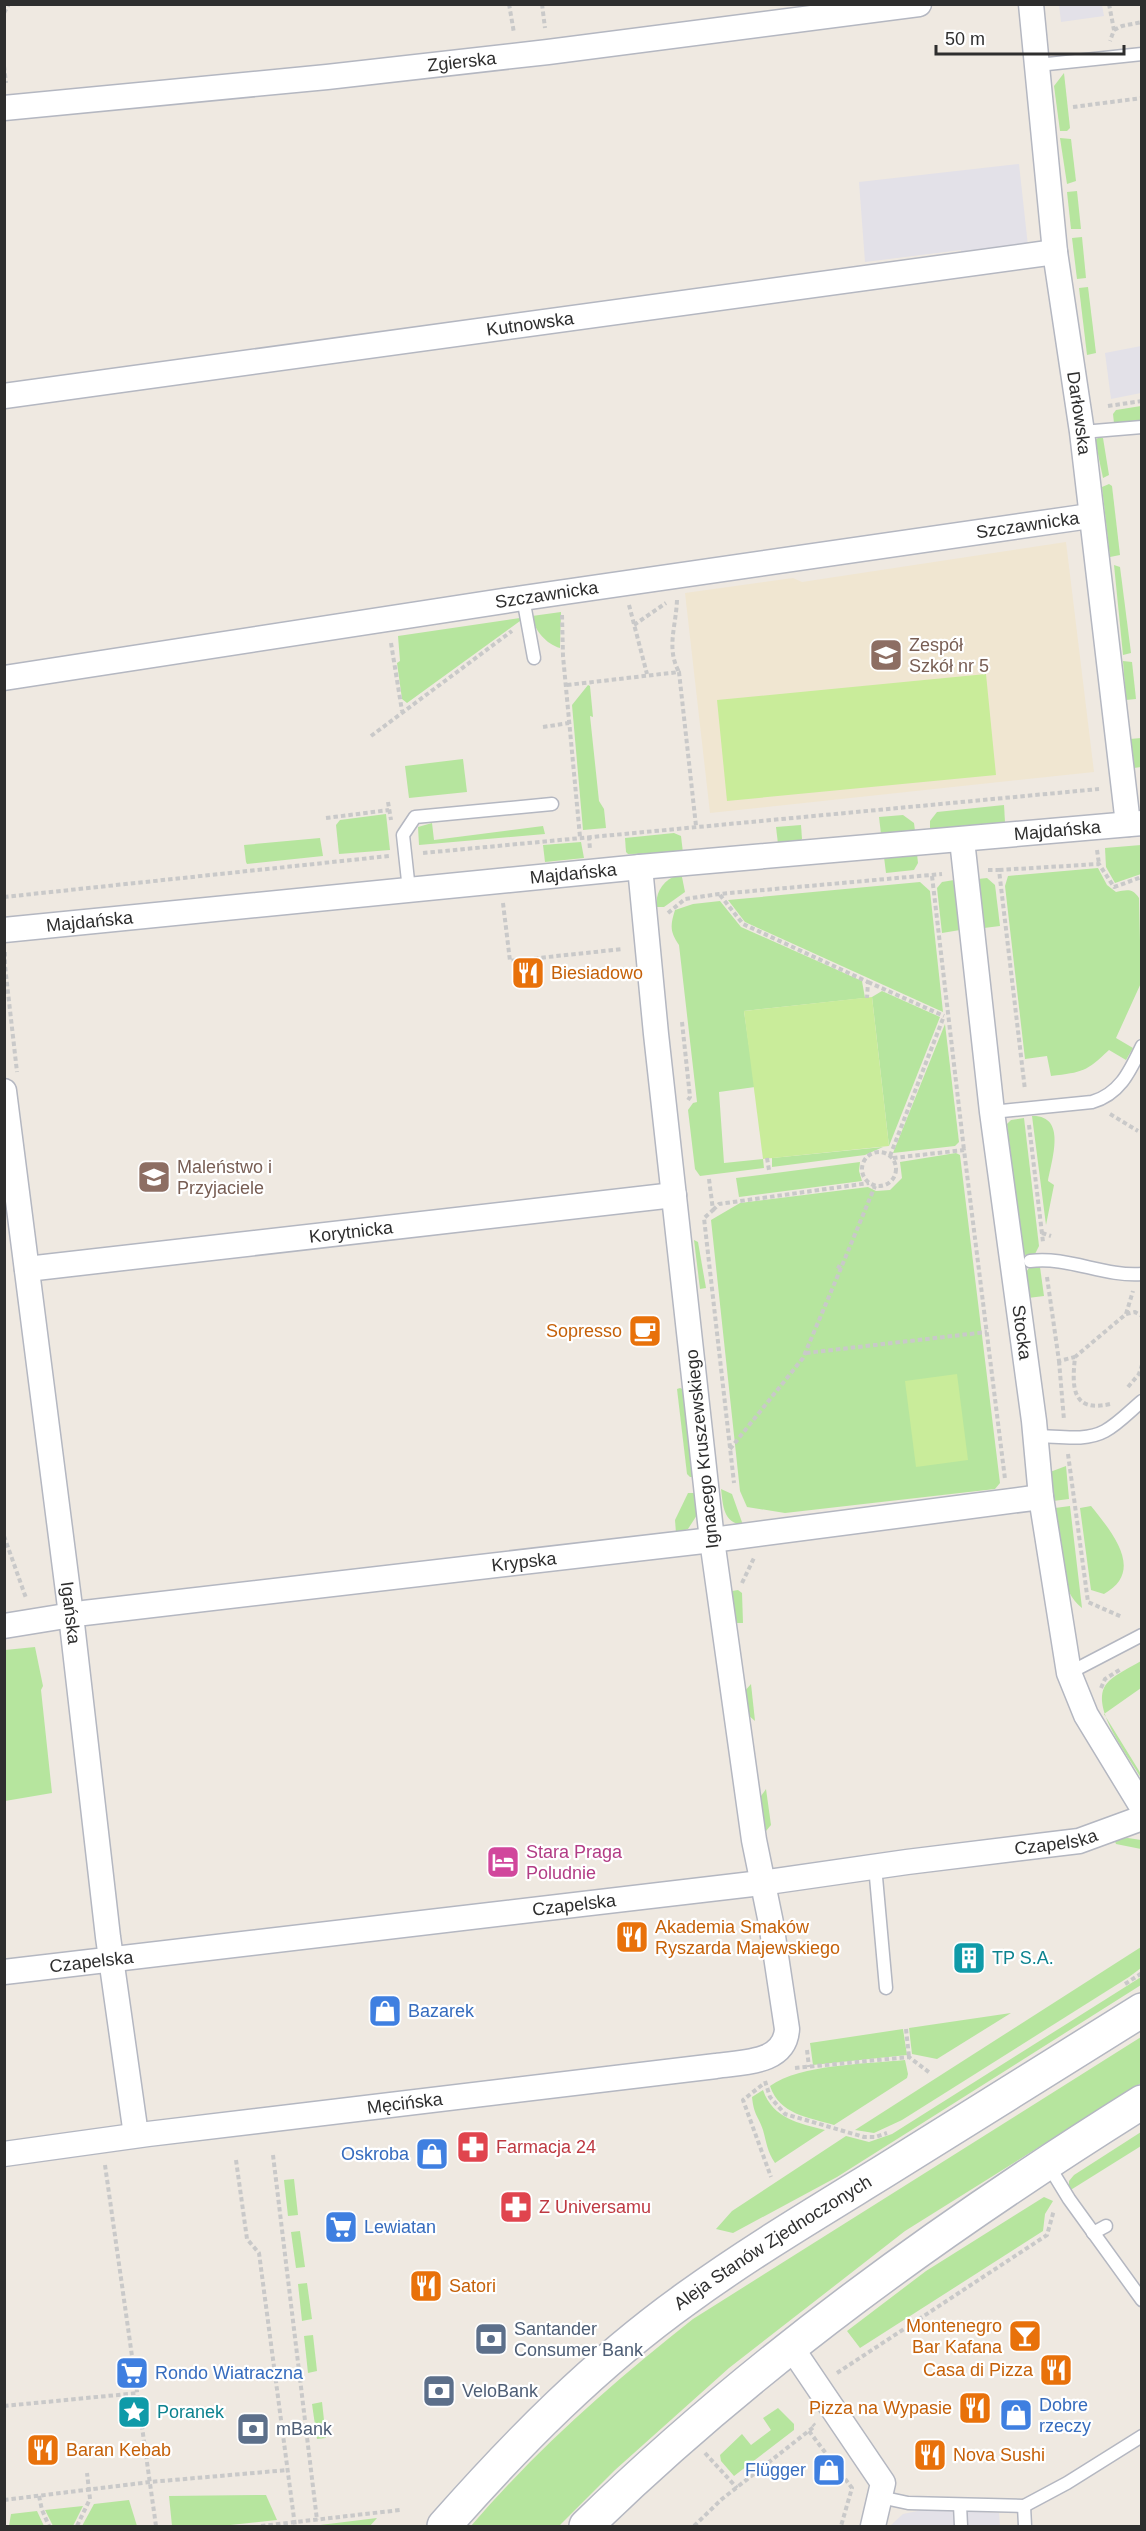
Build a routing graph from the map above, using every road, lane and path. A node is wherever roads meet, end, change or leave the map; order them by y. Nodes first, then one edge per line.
1 (9, 4) edge
2 (509, 4) edge
3 (919, 4) edge
4 (1031, 4) edge
5 (1109, 4) edge
6 (4, 13) edge
7 (1142, 22) edge
8 (1114, 30) junction
9 (515, 39) dead end
10 (1100, 44) dead end
11 (1142, 54) edge
12 (1038, 65) junction
13 (1142, 98) edge
14 (1073, 107) dead end
15 (4, 108) edge
16 (1055, 252) junction
17 (4, 396) edge
18 (1142, 401) edge
19 (1108, 406) dead end
20 (1142, 427) edge
21 (1082, 432) junction
22 (1090, 516) junction
23 (627, 597) dead end
24 (525, 609) junction
25 (562, 609) dead end
26 (634, 625) junction
27 (390, 633) dead end
28 (534, 658) dead end
29 (679, 672) junction
30 (647, 674) junction
31 (4, 678) edge
32 (567, 685) junction
33 (402, 711) junction
34 (569, 723) junction
35 (543, 727) dead end
36 (370, 736) dead end
37 (1092, 790) dead end
38 (552, 804) dead end
39 (389, 810) dead end
40 (326, 818) dead end
41 (1135, 823) edge
42 (696, 825) junction
43 (580, 837) junction
44 (962, 840) junction
45 (1097, 846) dead end
46 (404, 855) junction
47 (1099, 864) junction
48 (640, 867) junction
49 (964, 870) junction
50 (999, 870) junction
51 (932, 876) junction
52 (1142, 878) edge
53 (409, 890) junction
54 (719, 894) junction
55 (503, 896) dead end
56 (4, 897) edge
57 (665, 917) dead end
58 (4, 930) edge
59 (631, 948) dead end
60 (868, 982) junction
61 (867, 998) dead end
62 (946, 1016) junction
63 (1142, 1046) edge
64 (4, 1091) edge
65 (1092, 1102) junction
66 (1027, 1108) junction
67 (992, 1112) junction
68 (1138, 1131) dead end
69 (964, 1150) junction
70 (891, 1157) junction
71 (767, 1158) dead end
72 (769, 1170) dead end
73 (709, 1179) dead end
74 (868, 1183) junction
75 (875, 1186) junction
76 (675, 1195) junction
77 (713, 1210) junction
78 (1042, 1233) junction
79 (1051, 1236) dead end
80 (1044, 1259) junction
81 (1030, 1261) dead end
82 (27, 1269) junction
83 (1142, 1274) edge
84 (1142, 1316) edge
85 (987, 1332) junction
86 (805, 1353) junction
87 (1075, 1357) junction
88 (1059, 1361) junction
89 (1142, 1365) edge
90 (1122, 1394) dead end
91 (1117, 1399) dead end
92 (1142, 1401) edge
93 (1036, 1436) junction
94 (1066, 1436) junction
95 (730, 1449) junction
96 (1005, 1481) dead end
97 (734, 1483) dead end
98 (1041, 1497) junction
99 (4, 1536) edge
100 (712, 1540) junction
101 (755, 1554) dead end
102 (744, 1583) dead end
103 (27, 1600) dead end
104 (71, 1615) junction
105 (1122, 1617) dead end
106 (4, 1626) edge
107 (1142, 1635) edge
108 (1069, 1673) junction
109 (1142, 1807) edge
110 (1142, 1818) edge
111 (875, 1866) junction
112 (761, 1883) junction
113 (111, 1960) junction
114 (4, 1972) edge
115 (1142, 1973) edge
116 (886, 1988) dead end
117 (1116, 1990) dead end
118 (1142, 2010) edge
119 (787, 2029) joint
120 (906, 2029) dead end
121 (909, 2057) junction
122 (794, 2068) dead end
123 (767, 2073) junction
124 (930, 2073) dead end
125 (1142, 2102) edge
126 (890, 2132) dead end
127 (136, 2135) junction
128 (4, 2154) edge
129 (273, 2156) dead end
130 (237, 2160) dead end
131 (1046, 2163) junction
132 (771, 2177) dead end
133 (108, 2181) dead end
134 (1069, 2199) junction
135 (1106, 2226) dead end
136 (1093, 2233) junction
137 (1142, 2300) edge
138 (791, 2347) junction
139 (836, 2374) dead end
140 (138, 2393) junction
141 (4, 2406) edge
142 (808, 2418) dead end
143 (809, 2431) junction
144 (1142, 2436) edge
145 (704, 2452) dead end
146 (288, 2470) junction
147 (87, 2473) dead end
148 (150, 2482) junction
149 (737, 2488) junction
150 (89, 2489) junction
151 (39, 2496) junction
152 (880, 2497) junction
153 (4, 2502) edge
154 (960, 2505) junction
155 (1024, 2506) junction
156 (400, 2510) dead end
157 (317, 2520) junction
158 (4, 2521) edge
159 (295, 2524) edge
160 (49, 2526) edge
161 (77, 2526) edge
162 (156, 2526) edge
163 (261, 2526) edge
164 (444, 2526) edge
165 (586, 2526) edge
166 (694, 2526) edge
167 (841, 2526) edge
168 (873, 2526) edge
169 (961, 2526) edge
170 (1025, 2526) edge

1 - 6 path
2 - 9 path
3 - 15 street, Zgierska
4 - 12 street, Darłowska
5 - 8 path
7 - 8 path
8 - 10 path
11 - 12 lane
12 - 16 street, Darłowska
13 - 14 path
16 - 17 street, Kutnowska
16 - 21 street, Darłowska
18 - 19 path
20 - 21 lane
21 - 22 street, Darłowska
22 - 24 street, Szczawnicka
22 - 41 street, Darłowska
23 - 26 path
24 - 28 lane
24 - 31 street, Szczawnicka
24 - 33 path
25 - 32 path
26 - 29 path
26 - 30 path
27 - 33 path
29 - 30 path
29 - 42 path
30 - 32 path
32 - 34 path
33 - 36 path
34 - 35 path
34 - 43 path
37 - 42 path
38 - 46 lane
39 - 40 path
41 - 44 street, Majdańska
42 - 43 path
43 - 46 path
44 - 48 street, Majdańska
44 - 49 street, Stocka
45 - 47 path
46 - 53 lane
46 - 56 path
47 - 50 path
47 - 52 path
48 - 53 street, Majdańska
48 - 76 street, Ignacego Kruszewskiego
49 - 50 path
49 - 51 path
49 - 67 street, Stocka
50 - 66 path
51 - 54 path
51 - 62 path
53 - 58 street, Majdańska
54 - 57 path
54 - 60 path
55 - 59 path
60 - 61 path
60 - 62 path
62 - 69 path
62 - 70 path
63 - 65 lane
64 - 82 street, Igańska
65 - 66 lane
65 - 68 path
66 - 67 lane
66 - 78 path
67 - 93 street, Stocka
69 - 70 path
69 - 85 path
70 - 74 path
70 - 75 path
71 - 72 path
73 - 77 path
74 - 75 path
74 - 77 path
75 - 86 path
76 - 82 street, Korytnicka
76 - 100 street, Ignacego Kruszewskiego
77 - 95 path
78 - 79 path
78 - 80 path
80 - 81 lane
80 - 83 lane
80 - 88 path
82 - 104 street, Igańska
84 - 87 path
85 - 86 path
85 - 96 path
86 - 95 path
87 - 88 path
87 - 91 path
88 - 94 path
89 - 90 path
92 - 94 lane
93 - 94 lane
93 - 98 street, Stocka
94 - 105 path
95 - 97 path
98 - 100 street, Krypska
98 - 108 street, Stocka
99 - 103 path
100 - 104 street, Krypska
100 - 112 street, Ignacego Kruszewskiego
101 - 102 path
104 - 106 street, Krypska
104 - 113 street, Igańska
107 - 108 lane
108 - 109 street, Stocka
110 - 111 street, Czapelska
111 - 112 street, Czapelska
111 - 116 lane
112 - 113 street, Czapelska
112 - 119 street, Ignacego Kruszewskiego
113 - 114 street, Czapelska
113 - 127 street, Igańska
115 - 117 path
118 - 164 main road, Aleja Stanów Zjednoczonych
119 - 123 street, Męcińska
120 - 121 path
121 - 122 path
121 - 124 path
123 - 126 path
123 - 127 street, Męcińska
123 - 132 path
125 - 131 main road
127 - 128 street, Męcińska
129 - 157 path
130 - 146 path
131 - 134 lane
131 - 138 main road
133 - 140 path
134 - 136 lane
134 - 139 path
135 - 136 lane
136 - 137 lane
138 - 152 street
138 - 165 main road
140 - 141 path
140 - 148 path
142 - 143 path
143 - 149 path
143 - 167 path
144 - 155 lane
145 - 149 path
146 - 148 path
146 - 159 path
147 - 150 path
148 - 150 path
148 - 162 path
149 - 166 path
150 - 151 path
150 - 161 path
151 - 153 path
151 - 160 path
152 - 154 lane
152 - 168 street
153 - 158 path
154 - 155 lane
154 - 169 lane
155 - 170 lane
156 - 157 path
157 - 159 path
159 - 163 path

